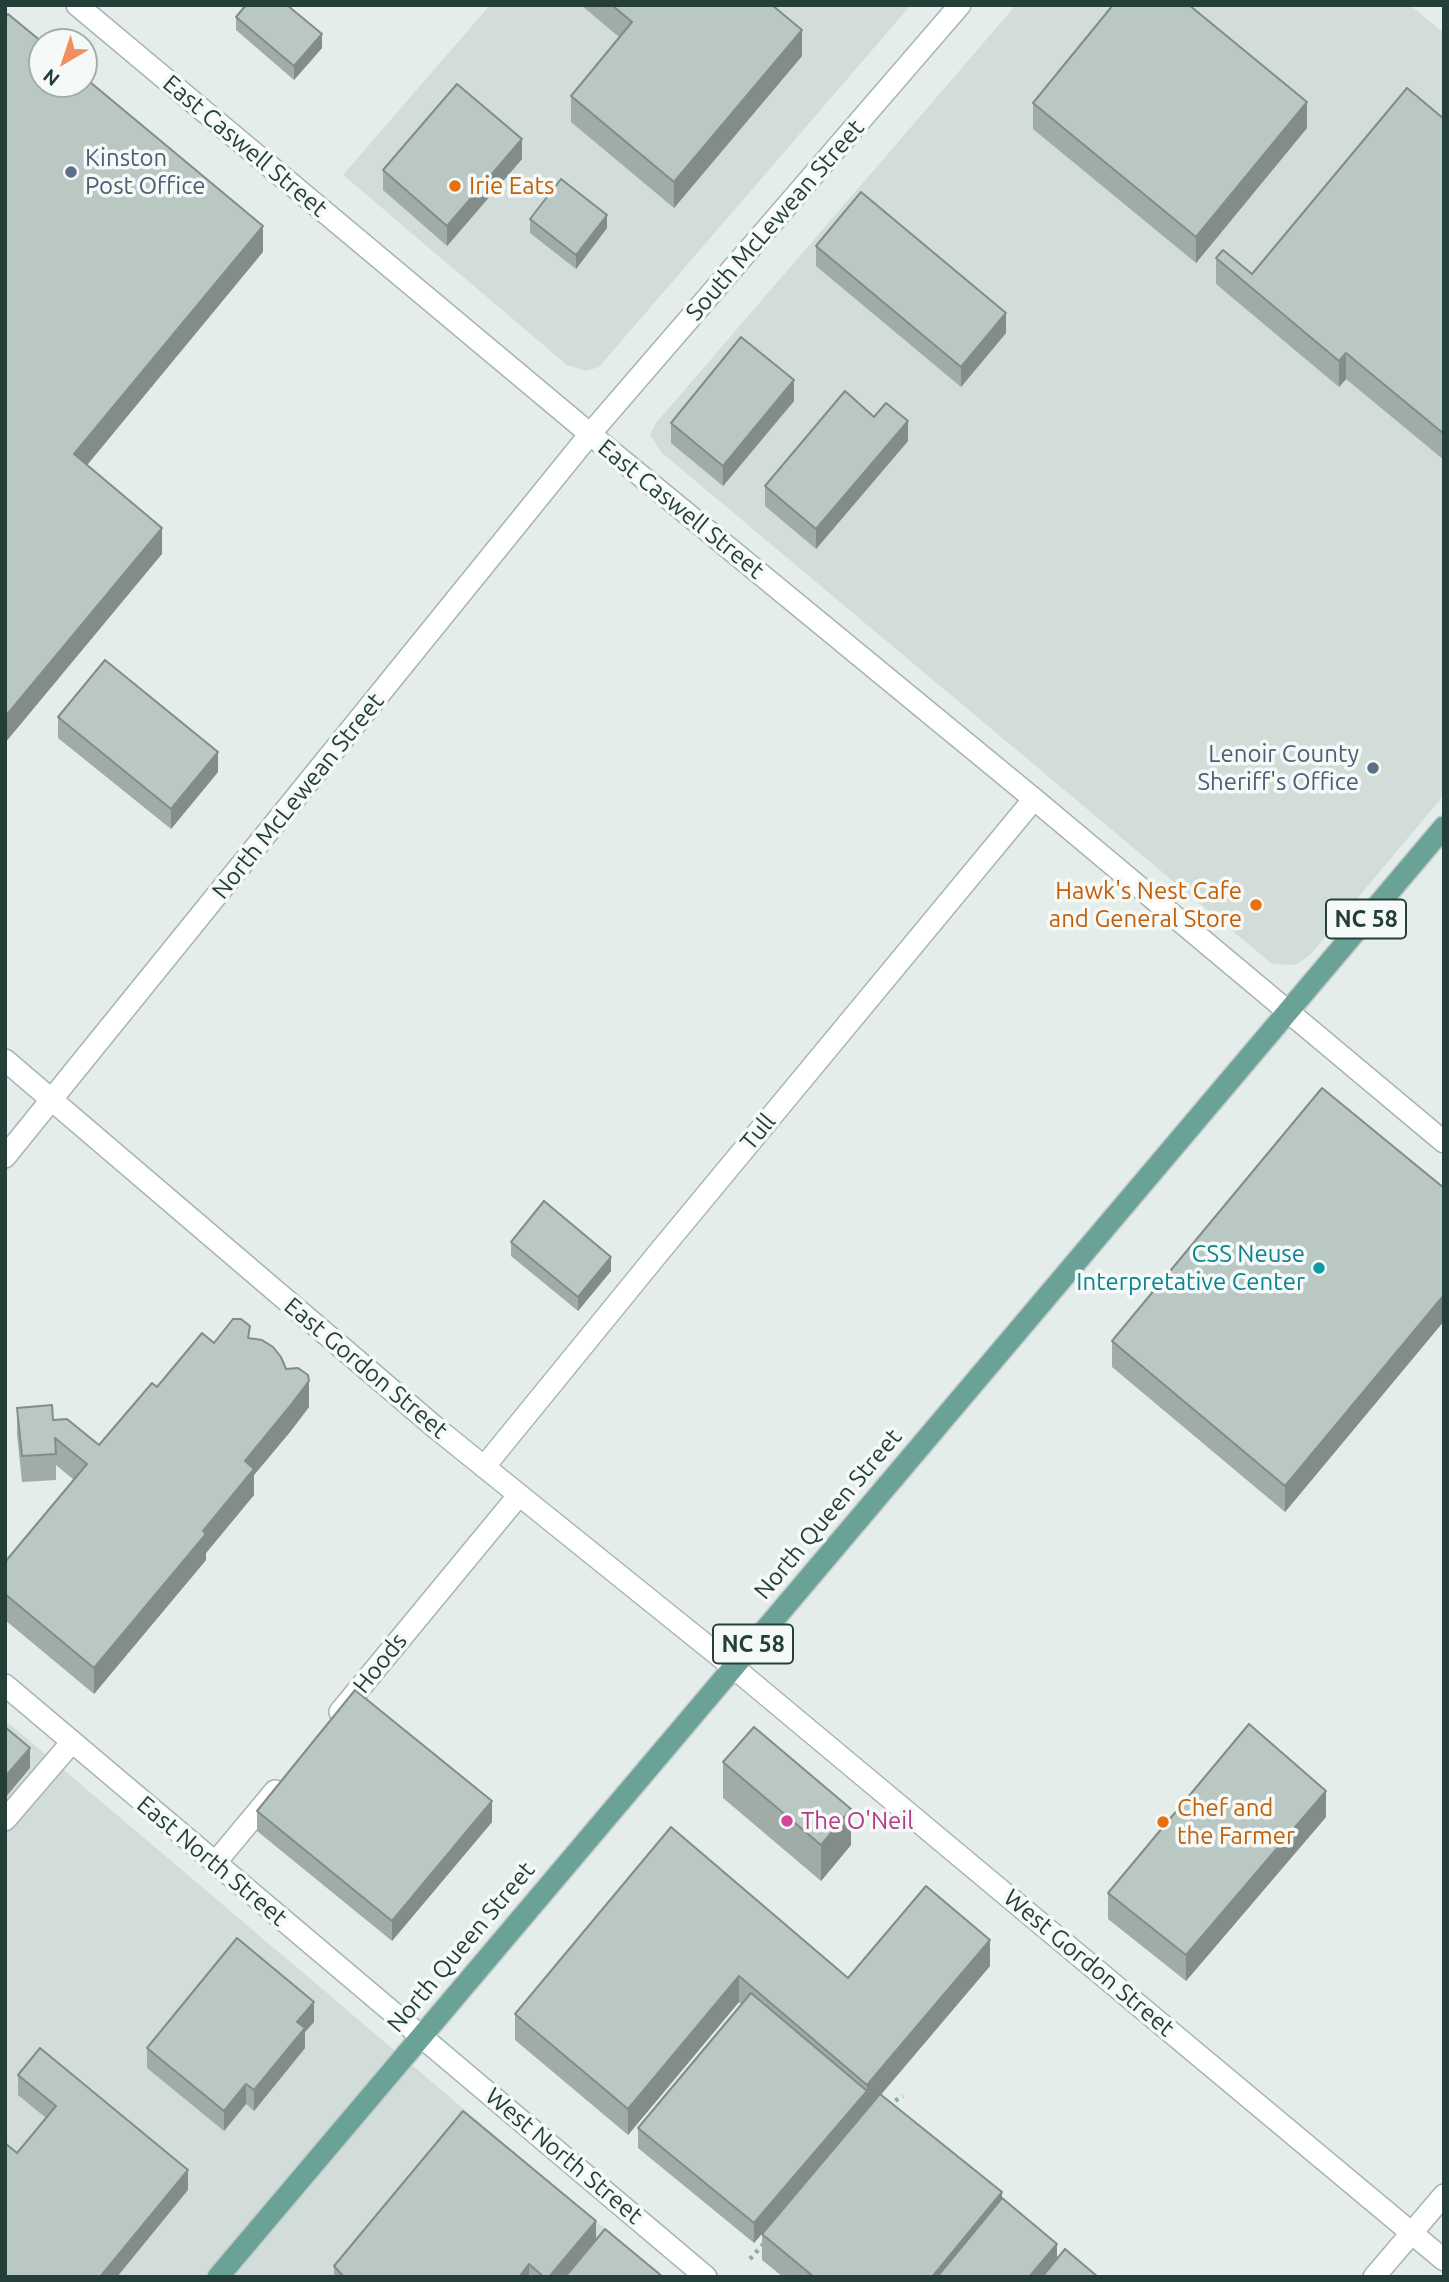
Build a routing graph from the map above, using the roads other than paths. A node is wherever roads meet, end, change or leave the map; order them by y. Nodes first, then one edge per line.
1 (77, 5) edge
2 (960, 5) edge
3 (590, 434) junction
4 (1034, 799) junction
5 (1444, 827) edge
6 (1288, 1010) junction
7 (5, 1060) edge
8 (52, 1100) junction
9 (1444, 1142) edge
10 (5, 1157) edge
11 (484, 1467) junction
12 (519, 1495) junction
13 (733, 1667) junction
14 (5, 1685) edge
15 (323, 1732) edge
16 (72, 1742) junction
17 (288, 1775) edge
18 (5, 1820) edge
19 (215, 1863) junction
20 (421, 2035) junction
21 (1444, 2195) edge
22 (1411, 2233) junction
23 (1444, 2260) edge
24 (218, 2277) edge
25 (706, 2277) edge
26 (1374, 2277) edge

1 - 3 street, East Caswell Street
2 - 3 street, South McLewean Street
3 - 4 street, East Caswell Street
3 - 8 street, North McLewean Street
4 - 6 street, East Caswell Street
4 - 11 street, Tull
5 - 6 main road, NC 58
6 - 9 street, East Caswell Street
6 - 13 main road, North Queen Street / NC 58
7 - 8 street, East Gordon Street
8 - 10 street, North McLewean Street
8 - 11 street, East Gordon Street
11 - 12 street, East Gordon Street
12 - 13 street, East Gordon Street
12 - 15 street, Hoods
13 - 20 main road, North Queen Street / NC 58
13 - 22 street, West Gordon Street
14 - 16 street, East North Street
16 - 18 street
16 - 19 street, East North Street
17 - 19 street
19 - 20 street, East North Street
20 - 24 main road, North Queen Street / NC 58
20 - 25 street, West North Street
21 - 22 street
22 - 23 street, West Gordon Street
22 - 26 street

